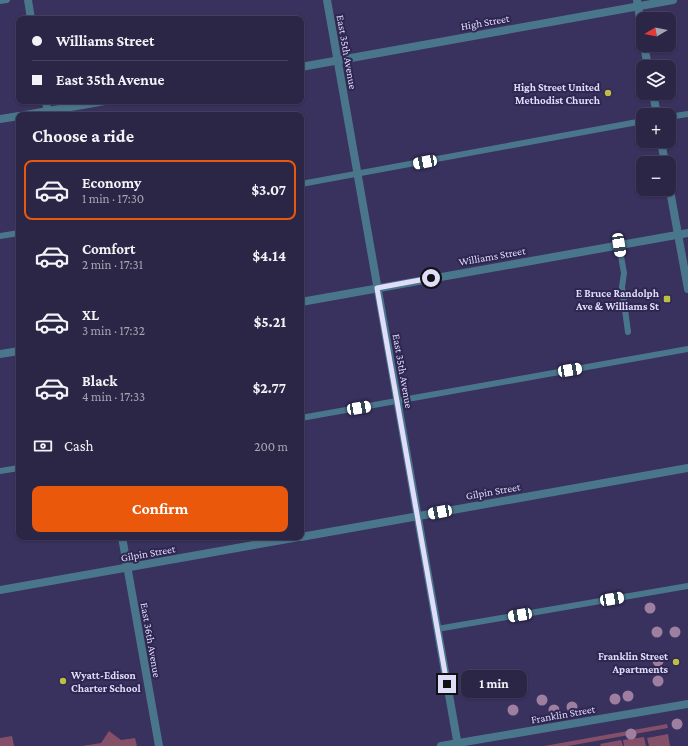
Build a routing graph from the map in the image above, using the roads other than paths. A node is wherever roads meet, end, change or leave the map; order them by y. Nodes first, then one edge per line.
1 (7, 0) edge
2 (28, 0) edge
3 (327, 0) edge
4 (673, 0) edge
5 (0, 1) edge
6 (637, 3) edge
7 (31, 16) edge
8 (338, 60) junction
9 (304, 66) edge
10 (91, 104) edge
11 (53, 112) edge
12 (688, 114) edge
13 (16, 116) edge
14 (676, 116) edge
15 (0, 119) edge
16 (636, 123) edge
17 (358, 174) junction
18 (304, 183) edge
19 (671, 196) edge
20 (16, 233) edge
21 (688, 233) edge
22 (678, 235) junction
23 (0, 236) edge
24 (619, 245) junction
25 (377, 288) junction
26 (688, 289) edge
27 (304, 301) edge
28 (628, 332) dead end
29 (688, 349) edge
30 (16, 351) edge
31 (0, 354) edge
32 (397, 402) junction
33 (304, 418) edge
34 (16, 468) edge
35 (688, 468) edge
36 (0, 471) edge
37 (418, 516) junction
38 (304, 536) edge
39 (122, 540) edge
40 (283, 540) edge
41 (127, 567) junction
42 (688, 586) edge
43 (0, 590) edge
44 (437, 629) junction
45 (688, 704) edge
46 (457, 745) edge
47 (159, 746) edge
48 (441, 746) edge

1 - 5 lane
2 - 7 street
3 - 8 street, East 35th Avenue
4 - 6 street, High Street
6 - 8 street, High Street
8 - 9 street, High Street
8 - 17 street, East 35th Avenue
10 - 11 street
12 - 14 lane
13 - 15 street
16 - 17 lane
17 - 18 lane
17 - 25 street, East 35th Avenue
19 - 22 street
20 - 23 lane
21 - 22 street, Williams Street
22 - 24 street, Williams Street
22 - 26 street
24 - 25 street, Williams Street
24 - 28 lane
25 - 27 street, Williams Street
25 - 32 street, East 35th Avenue
29 - 32 lane
30 - 31 street
32 - 33 lane
32 - 37 street, East 35th Avenue
34 - 36 lane
35 - 37 street, Gilpin Street
37 - 38 street, Gilpin Street
37 - 44 street, East 35th Avenue
39 - 41 street, East 36th Avenue
40 - 41 street, Gilpin Street
41 - 43 street, Gilpin Street
41 - 47 street, East 36th Avenue
42 - 44 lane
44 - 46 street, East 35th Avenue
45 - 46 street, Franklin Street
46 - 48 street, Franklin Street

